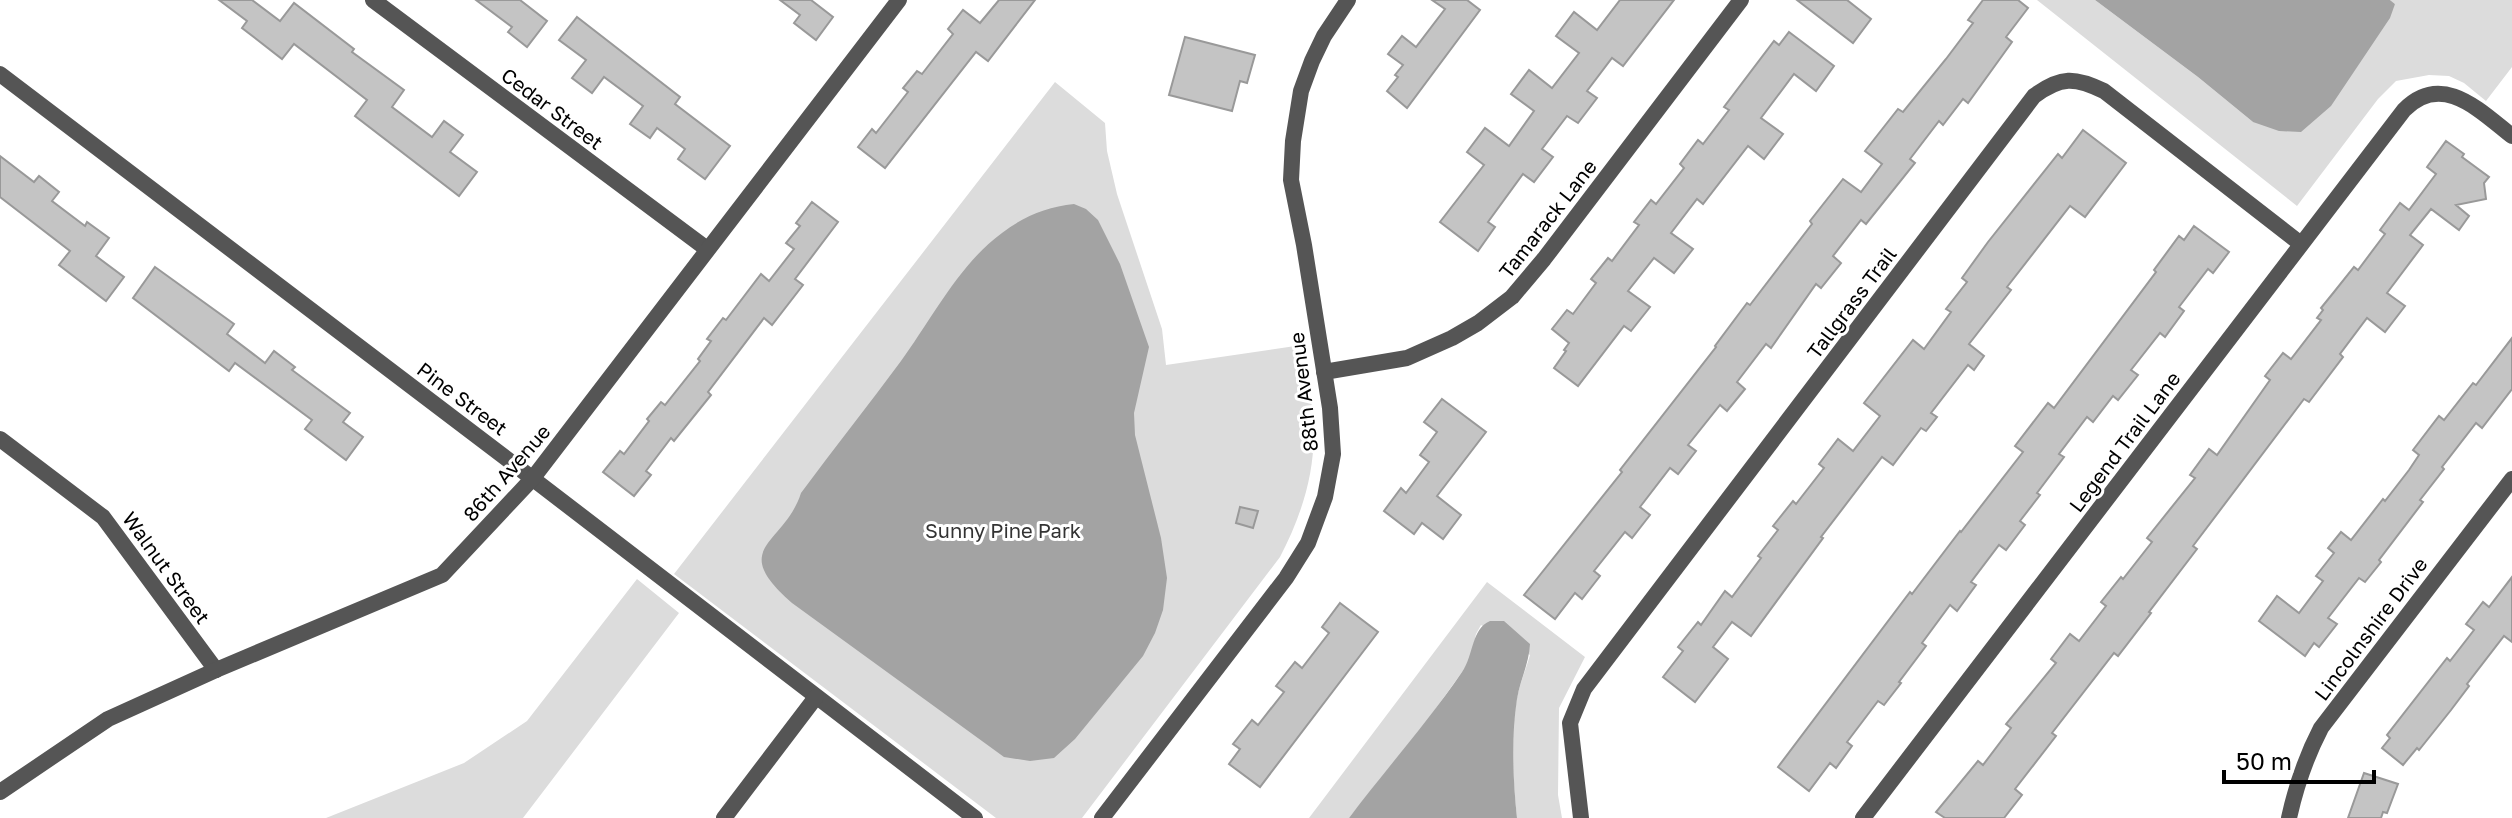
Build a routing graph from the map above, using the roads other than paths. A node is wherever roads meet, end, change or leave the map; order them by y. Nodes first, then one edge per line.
1 (373, 0) edge
2 (899, 0) edge
3 (1348, 0) edge
4 (1741, 0) edge
5 (0, 74) edge
6 (2512, 136) edge
7 (2301, 244) junction
8 (707, 249) junction
9 (1324, 372) junction
10 (0, 439) edge
11 (533, 478) junction
12 (2512, 479) edge
13 (216, 670) junction
14 (816, 697) junction
15 (0, 792) edge
16 (724, 818) edge
17 (975, 818) edge
18 (1102, 818) edge
19 (1581, 818) edge
20 (1863, 818) edge
21 (2289, 818) edge

1 - 8 street, Cedar Street
2 - 8 street, 86th Avenue
3 - 9 street, 88th Avenue
4 - 9 street, Tamarack Lane
5 - 11 street, Pine Street
6 - 7 street, Legend Trail Lane
7 - 19 street, Tallgrass Trail
7 - 20 street, Legend Trail Lane
8 - 11 street, 86th Avenue
9 - 18 street, 88th Avenue
10 - 13 street, Walnut Street
11 - 13 street, 86th Avenue
11 - 14 street, Pine Street
12 - 21 street, Lincolnshire Drive
13 - 15 street, 86th Avenue
14 - 16 street
14 - 17 street, Pine Street

